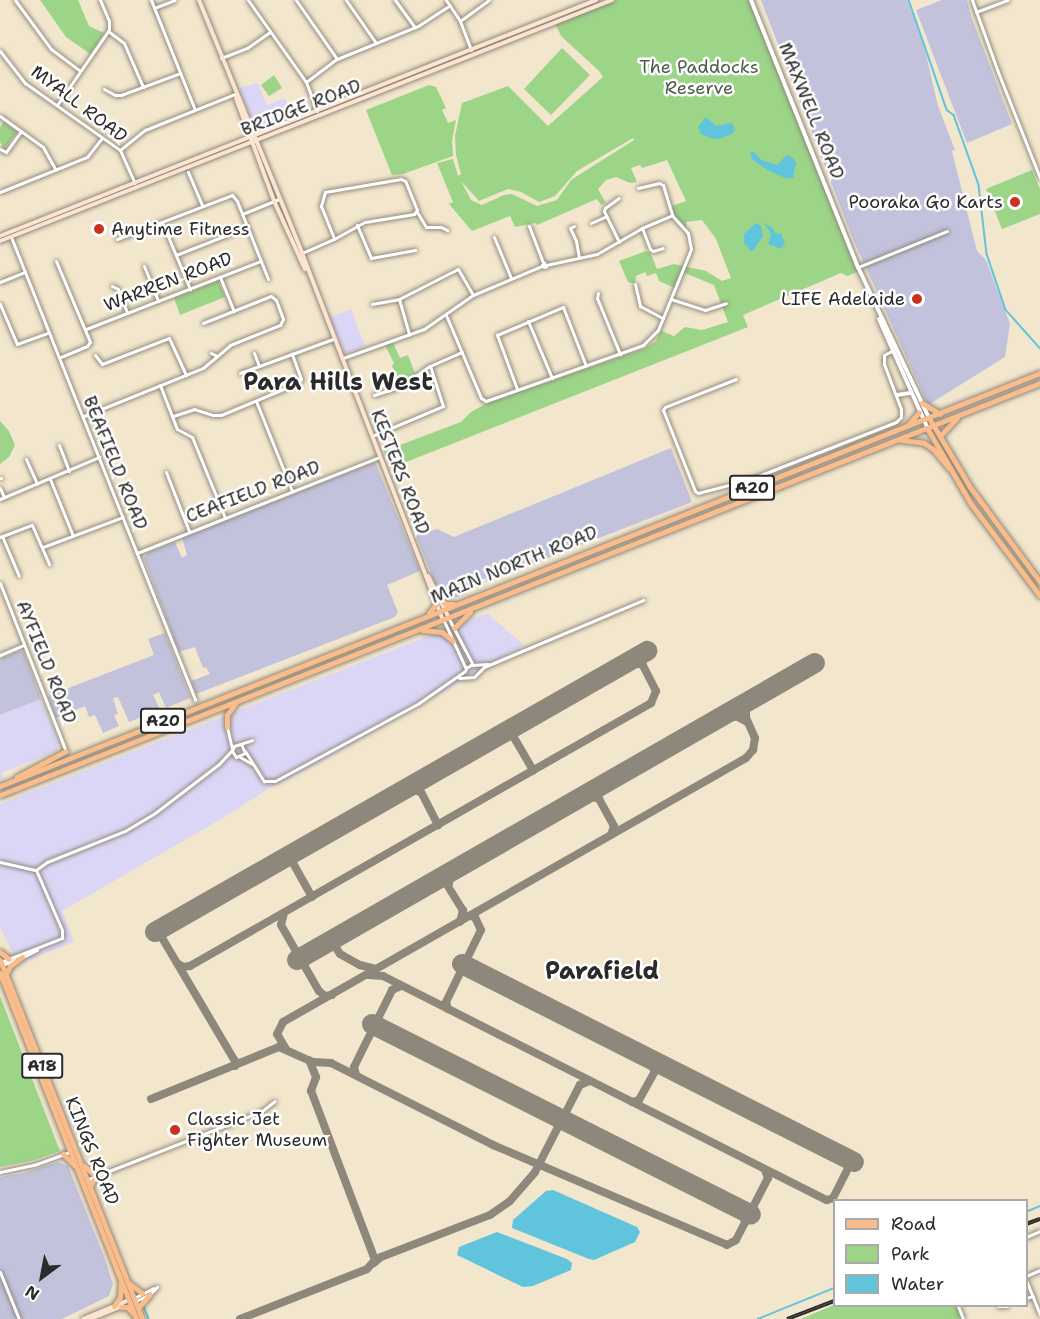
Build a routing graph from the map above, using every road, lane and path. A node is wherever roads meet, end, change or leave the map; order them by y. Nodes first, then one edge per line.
1 (15, 0) edge
2 (100, 0) edge
3 (151, 0) edge
4 (175, 0) edge
5 (199, 0) edge
6 (248, 0) edge
7 (296, 0) edge
8 (346, 0) edge
9 (395, 0) edge
10 (446, 0) edge
11 (489, 0) edge
12 (597, 0) edge
13 (612, 0) edge
14 (751, 0) edge
15 (972, 0) edge
16 (1008, 0) edge
17 (450, 5) junction
18 (154, 8) junction
19 (976, 12) junction
20 (460, 21) junction
21 (415, 28) junction
22 (108, 31) junction
23 (270, 32) junction
24 (516, 32) junction
25 (518, 38) junction
26 (376, 43) junction
27 (0, 51) edge
28 (472, 53) junction
29 (221, 58) junction
30 (337, 59) junction
31 (80, 71) junction
32 (180, 73) junction
33 (306, 82) junction
34 (142, 87) junction
35 (104, 89) dead end
36 (235, 95) junction
37 (57, 105) junction
38 (195, 110) junction
39 (318, 113) junction
40 (2, 117) edge
41 (0, 123) edge
42 (21, 131) junction
43 (102, 137) junction
44 (252, 139) junction
45 (244, 145) junction
46 (0, 149) edge
47 (120, 150) junction
48 (255, 151) junction
49 (1040, 163) edge
50 (1035, 165) junction
51 (56, 170) junction
52 (189, 172) dead end
53 (1040, 178) edge
54 (136, 185) junction
55 (638, 188) dead end
56 (0, 192) edge
57 (619, 198) dead end
58 (277, 200) junction
59 (202, 205) junction
60 (417, 212) junction
61 (242, 214) junction
62 (672, 215) junction
63 (607, 216) junction
64 (162, 222) junction
65 (591, 223) dead end
66 (357, 225) junction
67 (529, 226) dead end
68 (574, 226) dead end
69 (247, 227) junction
70 (642, 228) junction
71 (447, 230) dead end
72 (947, 231) dead end
73 (10, 235) junction
74 (0, 236) edge
75 (494, 237) dead end
76 (117, 239) dead end
77 (334, 239) junction
78 (0, 241) edge
79 (619, 242) junction
80 (663, 248) dead end
81 (415, 249) dead end
82 (299, 253) junction
83 (176, 255) junction
84 (579, 258) junction
85 (56, 261) dead end
86 (260, 261) junction
87 (544, 265) junction
88 (144, 266) dead end
89 (858, 267) junction
90 (26, 272) junction
91 (220, 277) junction
92 (511, 278) junction
93 (268, 279) dead end
94 (0, 282) edge
95 (635, 284) dead end
96 (112, 286) dead end
97 (189, 288) junction
98 (273, 289) dead end
99 (598, 293) dead end
100 (473, 295) junction
101 (271, 296) junction
102 (399, 298) junction
103 (671, 299) junction
104 (158, 301) junction
105 (726, 303) dead end
106 (0, 304) edge
107 (372, 304) dead end
108 (234, 310) junction
109 (127, 313) junction
110 (447, 315) junction
111 (663, 318) junction
112 (528, 321) junction
113 (202, 324) dead end
114 (86, 329) junction
115 (47, 333) junction
116 (409, 335) junction
117 (333, 339) junction
118 (894, 350) junction
119 (462, 352) junction
120 (211, 353) dead end
121 (254, 353) dead end
122 (292, 354) junction
123 (620, 354) junction
124 (95, 355) dead end
125 (217, 357) junction
126 (59, 358) junction
127 (341, 359) junction
128 (259, 366) junction
129 (430, 366) junction
130 (585, 366) junction
131 (240, 373) dead end
132 (1040, 373) edge
133 (186, 375) junction
134 (909, 376) junction
135 (552, 378) junction
136 (904, 378) junction
137 (736, 379) dead end
138 (1040, 383) edge
139 (160, 385) junction
140 (518, 390) junction
141 (910, 393) junction
142 (374, 396) dead end
143 (897, 396) junction
144 (256, 401) junction
145 (922, 403) junction
146 (919, 411) junction
147 (940, 414) junction
148 (84, 416) junction
149 (173, 416) junction
150 (958, 417) junction
151 (926, 419) junction
152 (906, 427) junction
153 (930, 427) junction
154 (372, 436) junction
155 (940, 436) junction
156 (894, 441) junction
157 (59, 445) dead end
158 (62, 452) junction
159 (56, 455) dead end
160 (99, 457) junction
161 (380, 457) junction
162 (26, 459) dead end
163 (29, 465) junction
164 (23, 468) dead end
165 (949, 468) junction
166 (69, 471) junction
167 (166, 472) dead end
168 (50, 479) junction
169 (37, 484) junction
170 (0, 488) edge
171 (292, 492) junction
172 (2, 498) edge
173 (123, 517) junction
174 (225, 518) junction
175 (190, 532) junction
176 (1, 536) edge
177 (73, 536) junction
178 (43, 547) junction
179 (137, 553) junction
180 (49, 564) dead end
181 (19, 576) dead end
182 (1040, 582) edge
183 (0, 584) edge
184 (1040, 596) edge
185 (644, 600) dead end
186 (438, 601) junction
187 (459, 604) junction
188 (473, 609) junction
189 (442, 610) junction
190 (423, 618) junction
191 (446, 620) junction
192 (454, 628) junction
193 (420, 630) junction
194 (453, 641) junction
195 (24, 645) junction
196 (0, 655) edge
197 (496, 663) junction
198 (473, 665) junction
199 (466, 670) junction
200 (478, 672) junction
201 (469, 677) junction
202 (454, 679) junction
203 (195, 700) dead end
204 (238, 701) junction
205 (210, 712) junction
206 (227, 728) junction
207 (240, 744) junction
208 (232, 749) junction
209 (66, 750) joint
210 (245, 750) junction
211 (238, 757) junction
212 (219, 764) junction
213 (255, 767) junction
214 (8, 783) junction
215 (0, 786) edge
216 (0, 795) edge
217 (0, 862) edge
218 (36, 870) junction
219 (38, 949) junction
220 (0, 952) edge
221 (22, 957) junction
222 (9, 959) junction
223 (1, 963) edge
224 (3, 974) edge
225 (275, 1101) dead end
226 (73, 1151) junction
227 (63, 1154) junction
228 (78, 1158) junction
229 (0, 1172) edge
230 (96, 1176) junction
231 (83, 1179) junction
232 (90, 1186) junction
233 (0, 1272) edge
234 (120, 1277) junction
235 (127, 1281) junction
236 (1028, 1283) edge
237 (142, 1293) junction
238 (150, 1294) junction
239 (1033, 1296) junction
240 (1028, 1297) edge
241 (132, 1300) junction
242 (114, 1305) junction
243 (122, 1307) junction
244 (138, 1308) junction
245 (1040, 1314) edge
246 (135, 1317) edge
247 (18, 1319) edge
248 (83, 1319) edge
249 (90, 1319) edge
250 (142, 1319) edge

1 - 31 street
2 - 22 street
3 - 18 street
4 - 18 street
5 - 29 main road, KESTERS ROAD
6 - 23 street
7 - 30 street
8 - 26 street
9 - 21 street
10 - 17 street
11 - 20 street
12 - 24 main road, BRIDGE ROAD
13 - 25 main road, BRIDGE ROAD
14 - 89 street, MAXWELL ROAD
15 - 19 street
16 - 19 street
17 - 20 street
17 - 21 street
18 - 32 street
19 - 50 street
20 - 28 street
21 - 26 street
22 - 31 street
22 - 34 street
23 - 29 street
23 - 33 street
24 - 25 main road
24 - 28 main road, BRIDGE ROAD
25 - 28 main road, BRIDGE ROAD
26 - 30 street
27 - 37 street, MYALL ROAD
28 - 39 main road, BRIDGE ROAD
29 - 36 main road, KESTERS ROAD
30 - 33 street
31 - 37 street
32 - 34 street
32 - 38 street
33 - 39 street
34 - 35 street
36 - 38 street
36 - 44 main road, KESTERS ROAD
37 - 43 street, MYALL ROAD
38 - 47 street
39 - 44 main road, BRIDGE ROAD
40 - 41 street
40 - 42 street
42 - 46 street
42 - 51 street
43 - 47 street, MYALL ROAD
43 - 51 street
44 - 45 main road, BRIDGE ROAD
44 - 48 main road, KESTERS ROAD
44 - 54 main road, BRIDGE ROAD
44 - 58 main road, KESTERS ROAD
45 - 48 main road
45 - 54 main road, BRIDGE ROAD
47 - 54 street, MYALL ROAD
48 - 58 main road, KESTERS ROAD
49 - 50 street
50 - 53 street
51 - 56 street
52 - 59 street
54 - 73 main road, BRIDGE ROAD
55 - 62 street
57 - 63 street
58 - 61 street
58 - 82 main road, KESTERS ROAD
59 - 61 street
59 - 64 street
60 - 66 street
60 - 71 street
60 - 77 street
61 - 69 street
62 - 70 street
62 - 103 street
63 - 65 street
63 - 79 street
64 - 76 street
64 - 83 street
66 - 77 street
66 - 81 street
67 - 87 street
68 - 84 street
69 - 83 street
69 - 86 street
70 - 79 street
70 - 80 street
72 - 89 street
73 - 74 main road, BRIDGE ROAD
73 - 78 main road, BRIDGE ROAD
73 - 90 street, BEAFIELD ROAD
75 - 92 street
77 - 82 street
79 - 84 street
82 - 117 main road, KESTERS ROAD
83 - 97 street
84 - 87 street
85 - 114 street
86 - 91 street, WARREN ROAD
86 - 93 street
87 - 92 street
88 - 104 street
89 - 118 street, MAXWELL ROAD
90 - 94 street
90 - 115 street, BEAFIELD ROAD
91 - 97 street, WARREN ROAD
91 - 108 street
92 - 100 street
95 - 111 street
96 - 109 street
97 - 104 street, WARREN ROAD
98 - 101 street
99 - 123 street
100 - 102 street
100 - 110 street
101 - 108 street
101 - 125 street
102 - 107 street
102 - 116 street
103 - 105 street
103 - 111 street
104 - 109 street, WARREN ROAD
106 - 115 street
108 - 113 street
109 - 114 street, WARREN ROAD
110 - 116 street
110 - 119 street
111 - 123 street
112 - 130 street
112 - 135 street
112 - 140 street
114 - 126 street
115 - 126 street, BEAFIELD ROAD
116 - 127 street
117 - 122 street
117 - 127 main road, KESTERS ROAD
118 - 134 street, MAXWELL ROAD
118 - 136 street, MAXWELL ROAD
118 - 143 street
119 - 129 street
119 - 140 street
120 - 125 street
121 - 128 street
122 - 128 street
122 - 144 street
123 - 130 street
124 - 133 street
125 - 133 street
126 - 148 street, BEAFIELD ROAD
127 - 154 main road, KESTERS ROAD
128 - 131 street
129 - 142 street
129 - 154 street
130 - 135 street
132 - 147 main road, MAIN NORTH ROAD / A20
133 - 139 street
134 - 136 street
134 - 145 street, MAXWELL ROAD
135 - 140 street
136 - 141 street, MAXWELL ROAD
137 - 143 street
138 - 150 main road, MAIN NORTH ROAD / A20
139 - 148 street
139 - 149 street
141 - 143 street
141 - 146 street, MAXWELL ROAD
144 - 149 street
144 - 171 street
145 - 147 main road
145 - 151 street, MAXWELL ROAD
146 - 151 street, MAXWELL ROAD
146 - 152 main road
147 - 151 main road, MAIN NORTH ROAD / A20
148 - 160 street, BEAFIELD ROAD
149 - 174 street
150 - 153 main road, MAIN NORTH ROAD / A20
150 - 155 main road
151 - 152 main road, MAIN NORTH ROAD / A20
151 - 153 main road
152 - 187 main road, MAIN NORTH ROAD / A20
153 - 155 main road
153 - 156 main road, MAIN NORTH ROAD / A20
153 - 165 main road
154 - 161 main road, KESTERS ROAD
155 - 182 main road
156 - 165 main road
156 - 188 main road, MAIN NORTH ROAD / A20
157 - 158 street
158 - 159 street
158 - 166 street
160 - 166 street
160 - 173 street, BEAFIELD ROAD
161 - 171 street, CEAFIELD ROAD
161 - 186 main road, KESTERS ROAD
162 - 163 street
163 - 164 street
163 - 169 street
165 - 184 main road
166 - 168 street
167 - 175 street
168 - 169 street
168 - 177 street
169 - 172 street
170 - 172 street
171 - 174 street, CEAFIELD ROAD
173 - 177 street
173 - 179 street, BEAFIELD ROAD
174 - 175 street, CEAFIELD ROAD
175 - 179 street, CEAFIELD ROAD
176 - 178 street
176 - 181 street
177 - 178 street
178 - 180 street
179 - 203 street, BEAFIELD ROAD
183 - 195 street, AYFIELD ROAD
185 - 197 street
186 - 187 main road
186 - 189 main road, KESTERS ROAD
186 - 190 main road
187 - 189 main road, MAIN NORTH ROAD / A20
188 - 191 main road, MAIN NORTH ROAD / A20
188 - 192 main road
189 - 190 main road, MAIN NORTH ROAD / A20
189 - 191 main road, KESTERS ROAD
190 - 214 main road, MAIN NORTH ROAD / A20
191 - 192 street, KESTERS ROAD
191 - 193 main road, MAIN NORTH ROAD / A20
191 - 194 street, KESTERS ROAD
192 - 198 street, KESTERS ROAD
193 - 194 main road
193 - 204 main road, MAIN NORTH ROAD / A20
194 - 199 street, KESTERS ROAD
195 - 196 street
195 - 209 street, AYFIELD ROAD
197 - 198 street
197 - 200 street
198 - 199 street
198 - 200 street, KESTERS ROAD
199 - 201 street, KESTERS ROAD
199 - 202 street
200 - 201 street
201 - 202 street
202 - 213 street
204 - 205 main road, MAIN NORTH ROAD / A20
204 - 206 main road
205 - 206 main road
205 - 216 main road, MAIN NORTH ROAD / A20
206 - 207 street
206 - 208 street
207 - 208 street
207 - 210 street
207 - 210 street
208 - 211 street
208 - 212 street
209 - 214 main road
210 - 211 street
210 - 213 street
211 - 212 street
211 - 213 street
212 - 218 street
214 - 215 main road, MAIN NORTH ROAD / A20
217 - 218 street
218 - 219 street
219 - 221 street
219 - 222 street
220 - 222 main road
221 - 223 street
221 - 224 main road
222 - 223 street
223 - 224 main road, KINGS ROAD / A18
224 - 226 main road, KINGS ROAD / A18
225 - 230 street
226 - 227 street
226 - 228 main road, KINGS ROAD / A18
226 - 231 main road, KINGS ROAD / A18
227 - 229 street
227 - 231 main road
228 - 230 main road
228 - 231 main road, KINGS ROAD / A18
230 - 231 street
230 - 232 main road
231 - 232 main road, KINGS ROAD / A18
231 - 234 main road, KINGS ROAD / A18
232 - 235 main road, KINGS ROAD / A18
233 - 247 street
234 - 241 main road, KINGS ROAD / A18
234 - 242 main road
235 - 237 main road
235 - 241 main road, KINGS ROAD / A18
236 - 239 street
237 - 238 street
237 - 241 street
238 - 241 street
238 - 244 main road
239 - 240 street
239 - 245 street
241 - 242 main road
241 - 243 main road
241 - 244 main road, KINGS ROAD / A18
241 - 246 main road, KINGS ROAD / A18
242 - 248 main road
243 - 246 main road
243 - 249 main road
244 - 250 main road, KINGS ROAD / A18

